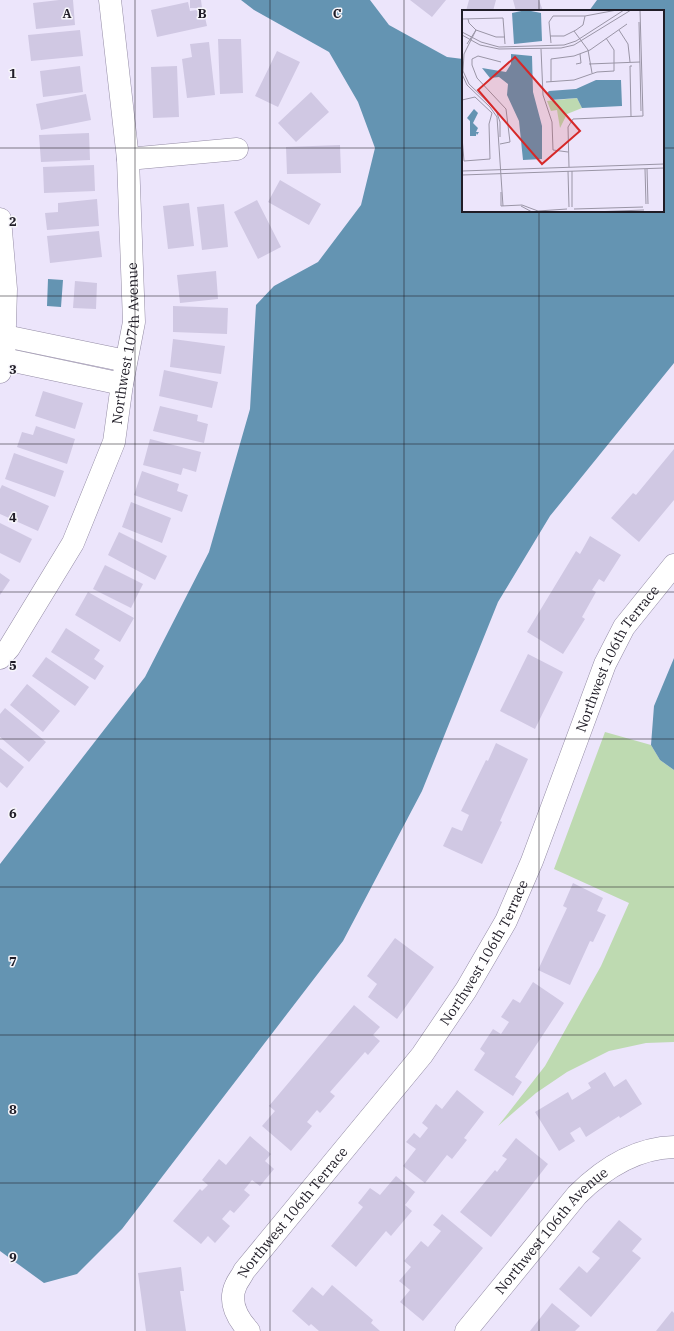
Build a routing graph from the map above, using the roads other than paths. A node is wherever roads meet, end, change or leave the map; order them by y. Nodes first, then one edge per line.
1 (110, 0) edge
2 (237, 149) dead end
3 (128, 159) junction
4 (0, 218) edge
5 (2, 336) edge
6 (126, 361) junction
7 (1, 363) edge
8 (122, 384) junction
9 (674, 565) edge
10 (0, 658) edge
11 (674, 1147) edge
12 (249, 1331) edge
13 (466, 1331) edge

1 - 3 street, Northwest 107th Avenue
2 - 3 street
3 - 6 street, Northwest 107th Avenue
4 - 5 street
5 - 6 street
5 - 7 street
6 - 8 street, Northwest 107th Avenue
7 - 8 street
8 - 10 street, Northwest 107th Avenue
9 - 12 street, Northwest 106th Terrace
11 - 13 street, Northwest 106th Avenue

